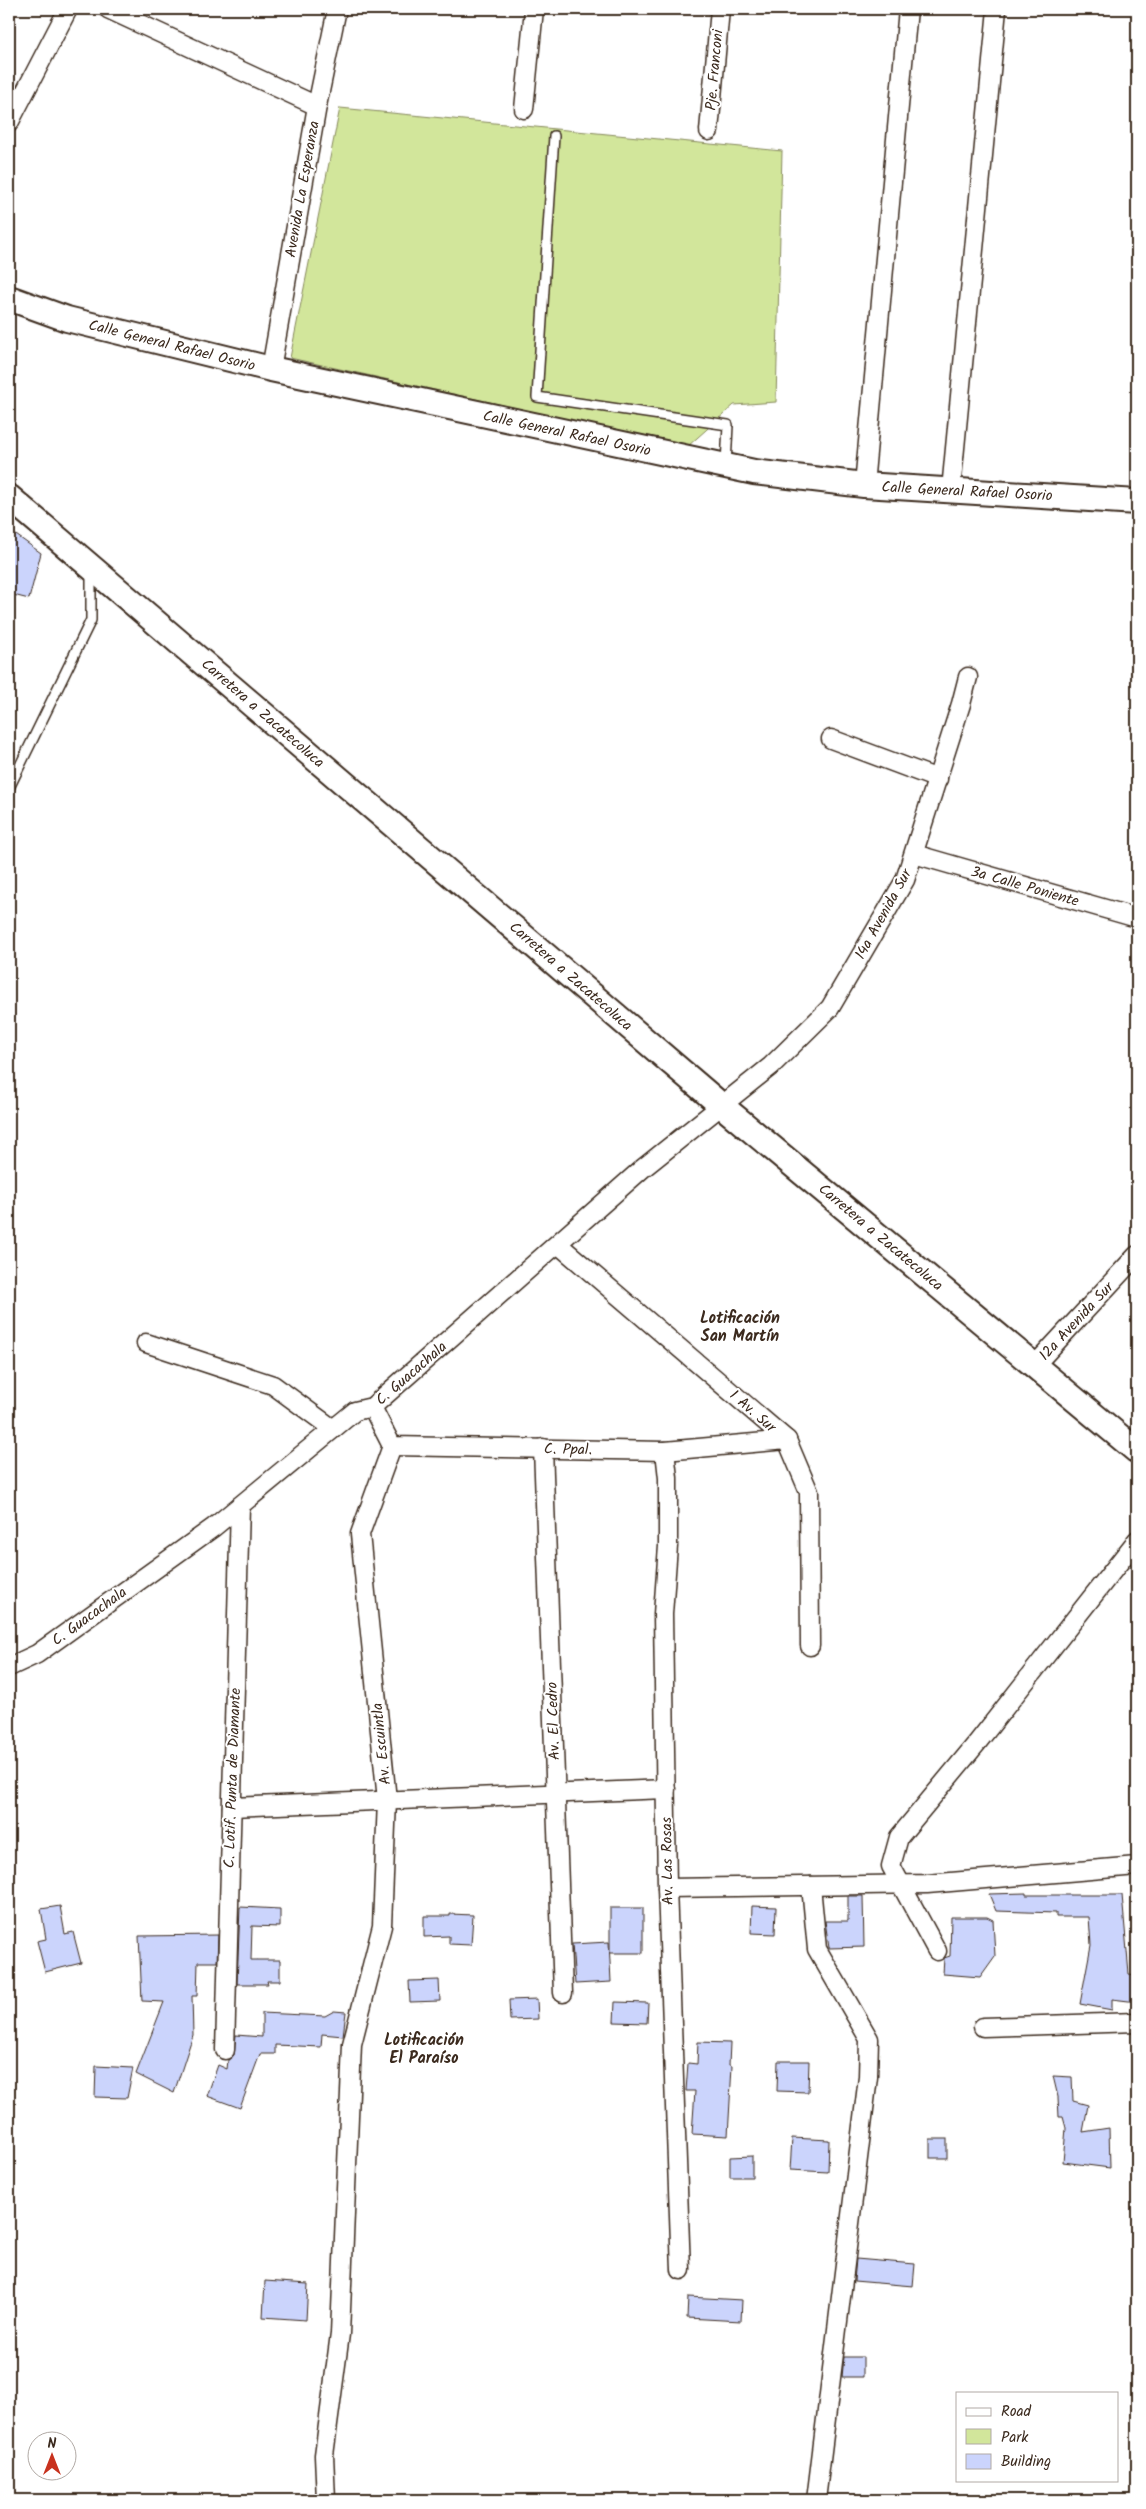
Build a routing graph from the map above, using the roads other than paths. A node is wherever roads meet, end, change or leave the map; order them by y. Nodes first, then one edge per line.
1 (68, 9) edge
2 (108, 9) edge
3 (336, 9) edge
4 (534, 9) edge
5 (720, 9) edge
6 (908, 9) edge
7 (997, 9) edge
8 (317, 106) junction
9 (524, 109) dead end
10 (9, 123) edge
11 (709, 131) dead end
12 (554, 136) dead end
13 (9, 298) edge
14 (271, 369) junction
15 (726, 467) junction
16 (864, 485) junction
17 (951, 490) junction
18 (9, 497) edge
19 (1137, 502) edge
20 (91, 566) junction
21 (968, 677) dead end
22 (831, 738) dead end
23 (938, 779) junction
24 (9, 788) edge
25 (914, 854) junction
26 (1137, 918) edge
27 (722, 1106) junction
28 (559, 1245) junction
29 (1137, 1255) edge
30 (146, 1343) dead end
31 (1035, 1364) junction
32 (372, 1407) junction
33 (333, 1429) junction
34 (787, 1440) junction
35 (392, 1446) junction
36 (543, 1448) junction
37 (665, 1451) junction
38 (1137, 1451) edge
39 (240, 1506) junction
40 (1137, 1540) edge
41 (810, 1646) dead end
42 (9, 1667) edge
43 (666, 1789) junction
44 (556, 1794) junction
45 (387, 1800) junction
46 (232, 1807) junction
47 (1137, 1866) edge
48 (901, 1884) junction
49 (812, 1886) junction
50 (667, 1888) junction
51 (937, 1951) dead end
52 (564, 1993) dead end
53 (1137, 2022) edge
54 (983, 2027) dead end
55 (225, 2050) dead end
56 (681, 2270) dead end
57 (326, 2500) edge
58 (816, 2500) edge

1 - 10 street
2 - 8 street
3 - 8 street, Avenida La Esperanza
4 - 9 street
5 - 11 street, Pje. Franconi
6 - 16 street
7 - 17 street
8 - 14 street, Avenida La Esperanza
12 - 15 lane
13 - 14 main road, Calle General Rafael Osorio
14 - 15 main road, Calle General Rafael Osorio
15 - 16 main road, Calle General Rafael Osorio
16 - 17 main road, Calle General Rafael Osorio
17 - 19 main road, Calle General Rafael Osorio
18 - 20 main road, Carretera a Zacatecoluca
20 - 24 lane
20 - 27 main road, Carretera a Zacatecoluca
21 - 23 street, 14a Avenida Sur
22 - 23 street
23 - 25 street, 14a Avenida Sur
25 - 26 street, 3a Calle Poniente
25 - 27 street, 14a Avenida Sur
27 - 28 street, C. Guacachala
27 - 31 main road, Carretera a Zacatecoluca
28 - 32 street, C. Guacachala
28 - 34 street, 1 Av. Sur
29 - 31 street, 12a Avenida Sur
30 - 33 street
31 - 38 main road, Carretera a Zacatecoluca
32 - 33 street, C. Guacachala
32 - 35 street
33 - 39 street, C. Guacachala
34 - 37 street, C. Ppal.
34 - 41 street, 1 Av. Sur
35 - 36 street, C. Ppal.
35 - 45 street, Av. Escuintla
36 - 37 street, C. Ppal.
36 - 44 street, Av. El Cedro
37 - 43 street, Av. Las Rosas
39 - 42 street, C. Guacachala
39 - 46 street, C. Lotif. Punta de Diamante
40 - 48 street
43 - 44 street
43 - 50 street, Av. Las Rosas
44 - 45 street
44 - 52 street, Av. El Cedro
45 - 46 street
45 - 57 street, Av. Escuintla
46 - 55 street, C. Lotif. Punta de Diamante
47 - 48 street
48 - 49 street
48 - 51 street
49 - 50 street
49 - 58 street
50 - 56 street, Av. Las Rosas
53 - 54 street

